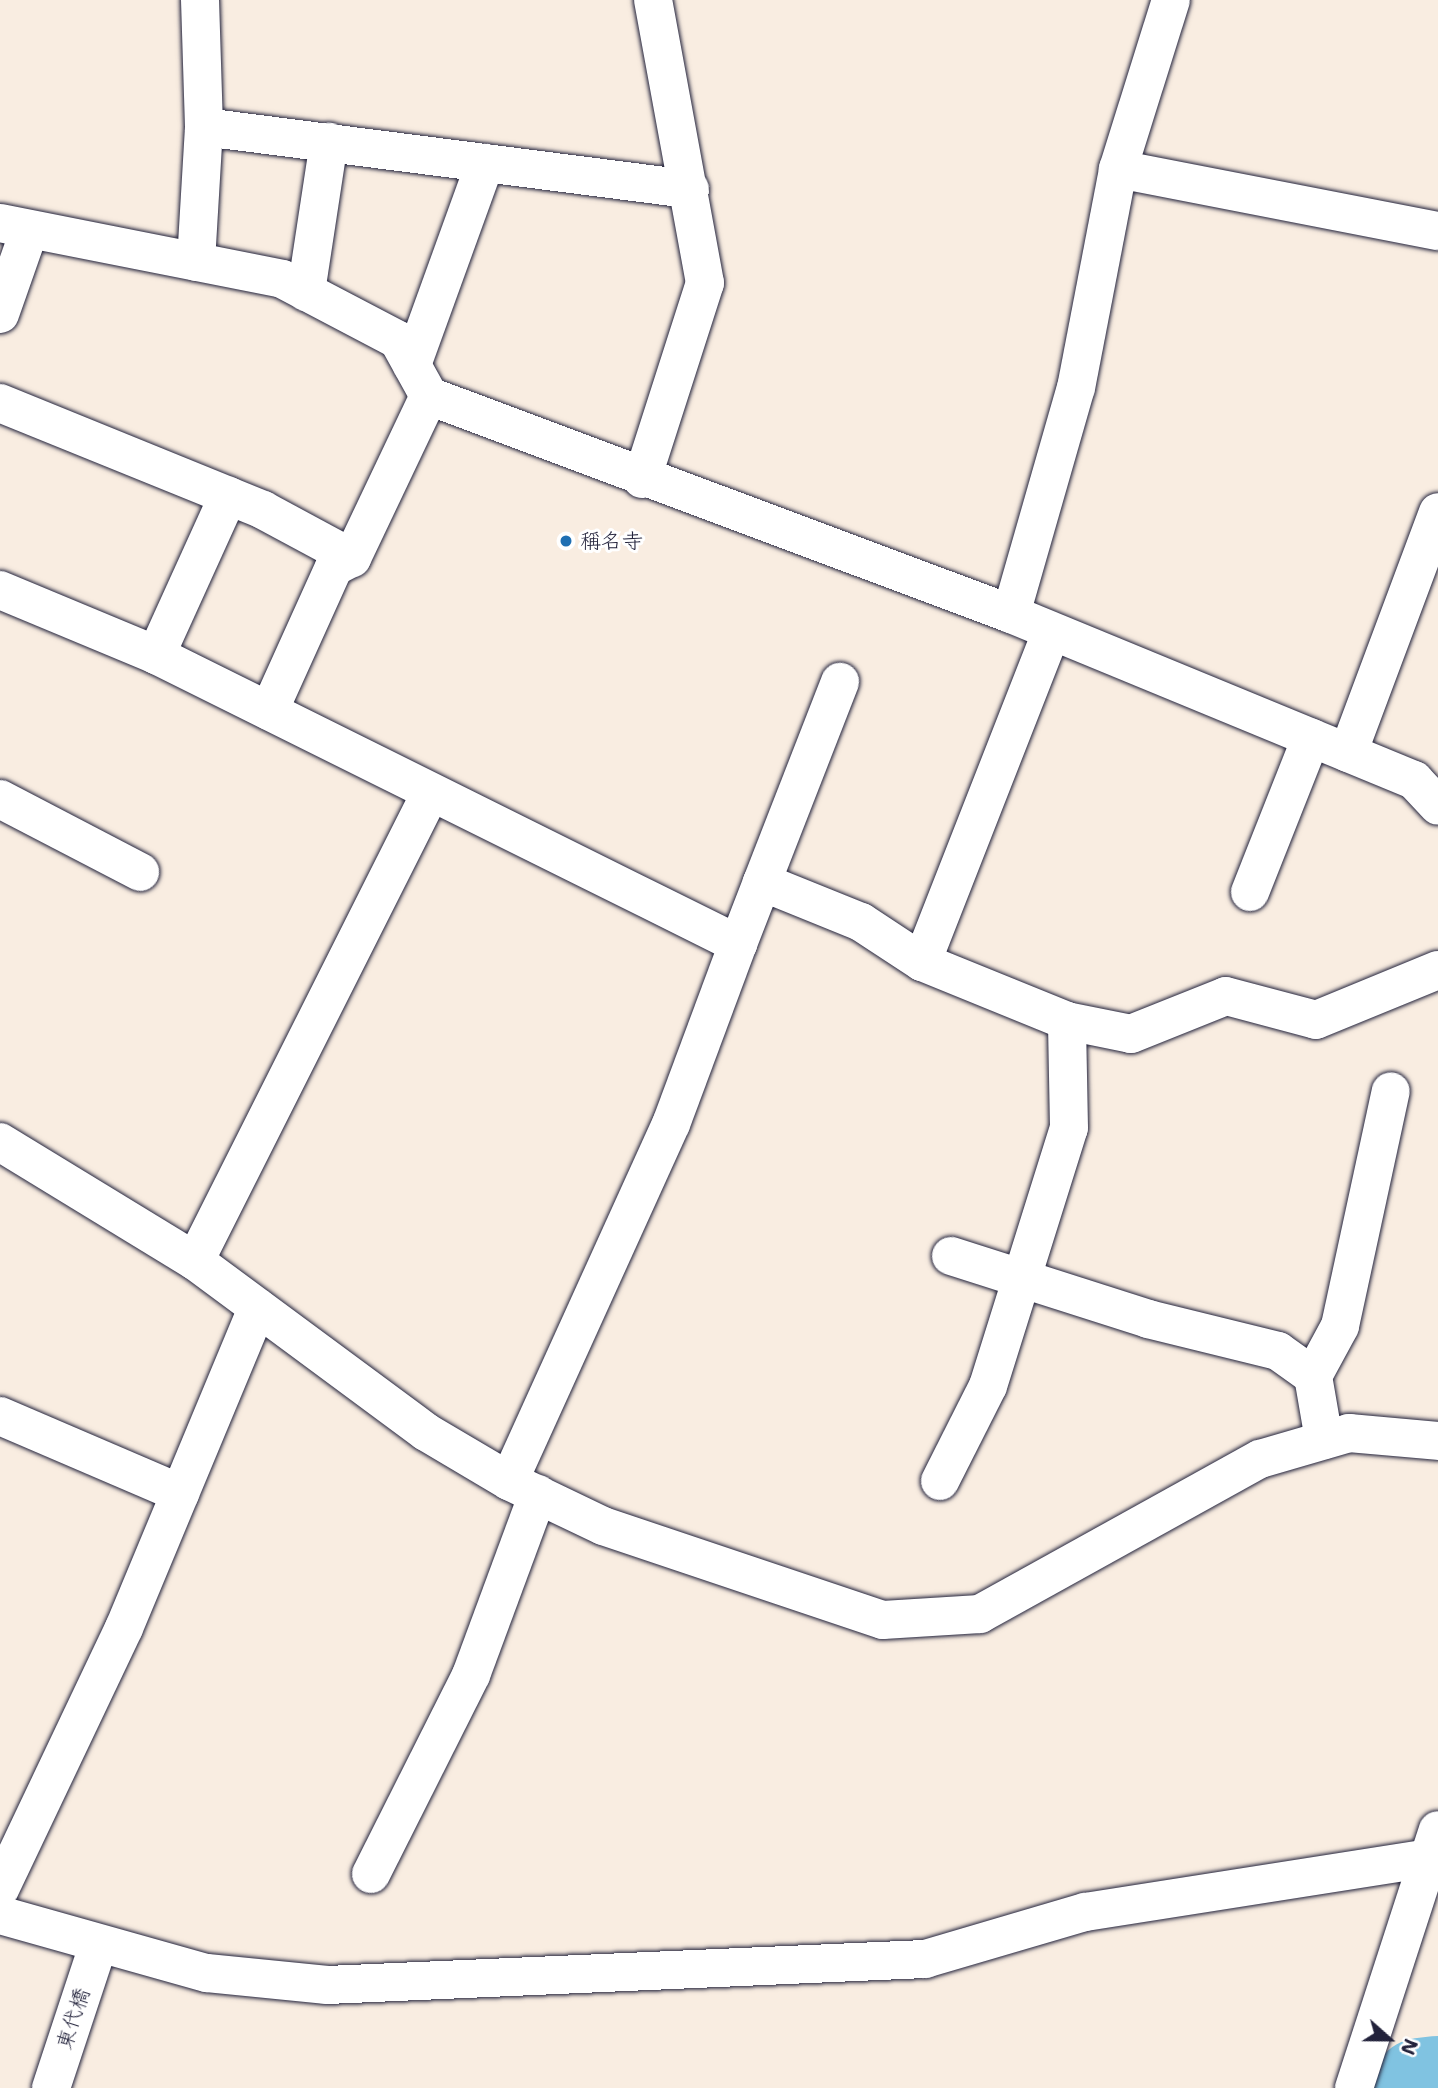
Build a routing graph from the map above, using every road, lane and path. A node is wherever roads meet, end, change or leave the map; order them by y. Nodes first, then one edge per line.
1 (200, 0) edge
2 (653, 0) edge
3 (1171, 0) edge
4 (204, 127) junction
5 (329, 142) junction
6 (485, 163) junction
7 (1118, 169) junction
8 (690, 189) junction
9 (15, 227) edge
10 (1438, 231) edge
11 (196, 262) junction
12 (306, 292) junction
13 (0, 314) edge
14 (421, 380) junction
15 (0, 403) edge
16 (642, 479) junction
17 (228, 496) junction
18 (1438, 512) edge
19 (352, 558) junction
20 (0, 590) edge
21 (1012, 614) junction
22 (1051, 632) junction
23 (156, 655) junction
24 (840, 682) dead end
25 (269, 711) junction
26 (1311, 738) junction
27 (1348, 753) junction
28 (430, 794) junction
29 (0, 799) edge
30 (1438, 806) edge
31 (140, 872) dead end
32 (762, 881) junction
33 (1250, 892) dead end
34 (738, 944) junction
35 (922, 962) junction
36 (1438, 970) edge
37 (1067, 1021) junction
38 (1391, 1091) dead end
39 (0, 1142) edge
40 (951, 1256) dead end
41 (195, 1261) junction
42 (1020, 1278) junction
43 (257, 1308) junction
44 (1313, 1376) junction
45 (0, 1416) edge
46 (1324, 1440) junction
47 (1438, 1441) edge
48 (940, 1482) dead end
49 (523, 1488) junction
50 (180, 1493) junction
51 (1435, 1848) edge
52 (372, 1874) dead end
53 (0, 1889) edge
54 (0, 1914) edge
55 (97, 1948) junction
56 (51, 2088) edge
57 (1354, 2088) edge

1 - 4 street
2 - 8 street
3 - 7 street
4 - 5 street
4 - 11 street
5 - 6 street
5 - 12 street
6 - 8 street
6 - 14 street
7 - 10 street
7 - 21 street
8 - 16 street
9 - 11 street
9 - 13 street
11 - 12 street
12 - 14 street
14 - 16 street
14 - 19 street
15 - 17 street
16 - 21 street
17 - 19 street
17 - 23 street
18 - 27 street
19 - 25 street
20 - 23 street
21 - 22 street
22 - 26 street
22 - 35 street
23 - 25 street
24 - 32 street
25 - 28 street
26 - 27 street
26 - 33 street
27 - 30 street
28 - 34 street
28 - 41 street
29 - 31 street
32 - 34 street
32 - 35 street
34 - 49 street
35 - 37 street
36 - 37 street
37 - 42 street
38 - 44 street
39 - 41 street
40 - 42 street
41 - 43 street
42 - 44 street
42 - 48 street
43 - 49 street
43 - 50 street
44 - 46 street
45 - 50 street
46 - 47 street
46 - 49 street
49 - 52 street
50 - 53 street
51 - 55 street
51 - 57 street
54 - 55 street
55 - 56 street, 東代橋

